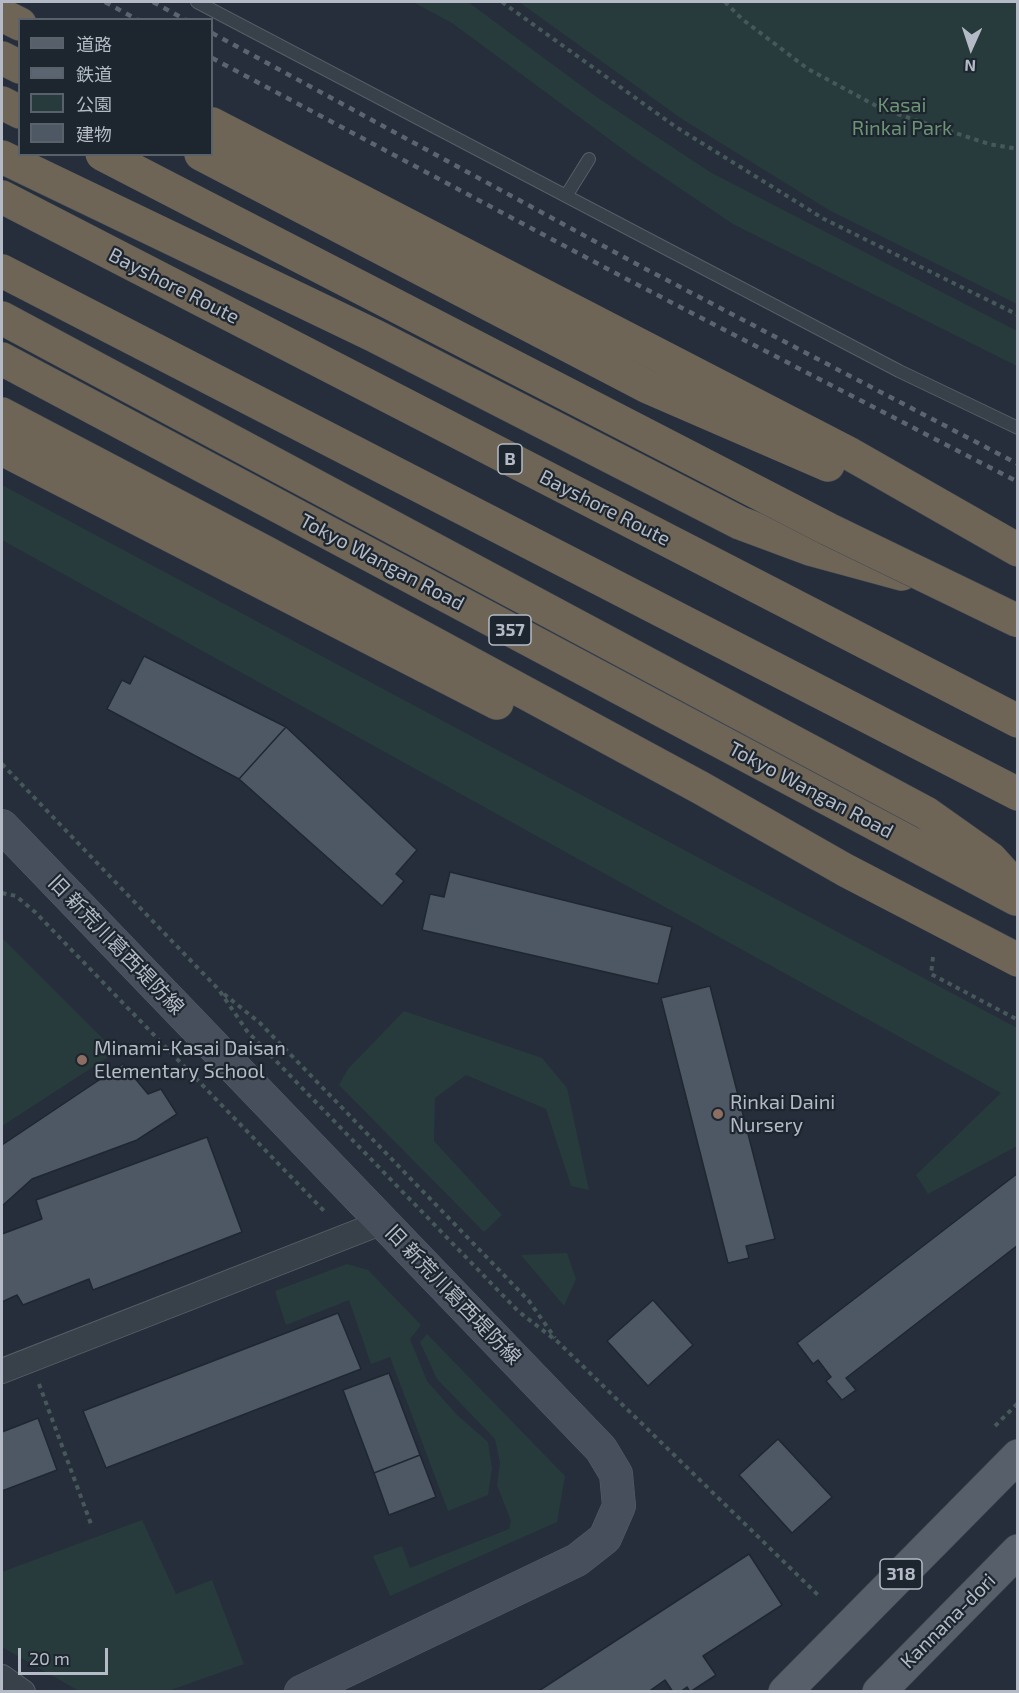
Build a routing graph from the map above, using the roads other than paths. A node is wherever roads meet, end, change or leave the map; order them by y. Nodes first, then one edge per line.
1 (197, 2) edge
2 (2, 15) edge
3 (18, 23) edge
4 (2, 58) edge
5 (18, 66) edge
6 (2, 103) edge
7 (18, 111) edge
8 (213, 125) edge
9 (106, 156) edge
10 (205, 156) edge
11 (2, 157) edge
12 (589, 159) dead end
13 (566, 196) junction
14 (2, 197) edge
15 (2, 271) edge
16 (2, 318) edge
17 (2, 359) edge
18 (2, 414) edge
19 (1017, 428) edge
20 (2, 449) edge
21 (1007, 544) edge
22 (1017, 602) edge
23 (1017, 621) edge
24 (1017, 721) edge
25 (1017, 794) edge
26 (2, 826) edge
27 (13, 854) edge
28 (844, 870) junction
29 (1017, 889) edge
30 (1017, 900) edge
31 (1017, 960) edge
32 (383, 1222) junction
33 (2, 1371) edge
34 (1017, 1456) edge
35 (1017, 1551) edge
36 (2, 1677) edge
37 (23, 1692) edge
38 (301, 1692) edge
39 (785, 1692) edge
40 (879, 1692) edge

1 - 13 lane
2 - 3 highway
4 - 5 highway
6 - 7 highway
8 - 21 highway
9 - 23 highway, bridge
10 - 21 highway
11 - 22 highway
12 - 13 lane
13 - 19 lane
14 - 24 highway, Bayshore Route / B
15 - 25 highway
16 - 29 highway
17 - 30 highway, Tokyo Wangan Road / 357
18 - 28 highway
20 - 28 highway
26 - 27 street, 旧 新荒川葛西堤防線
27 - 32 street, 旧 新荒川葛西堤防線
28 - 31 highway
32 - 33 street
32 - 38 street, 旧 新荒川葛西堤防線
34 - 39 main road, 318
35 - 40 main road, Kannana-dori
36 - 37 street

